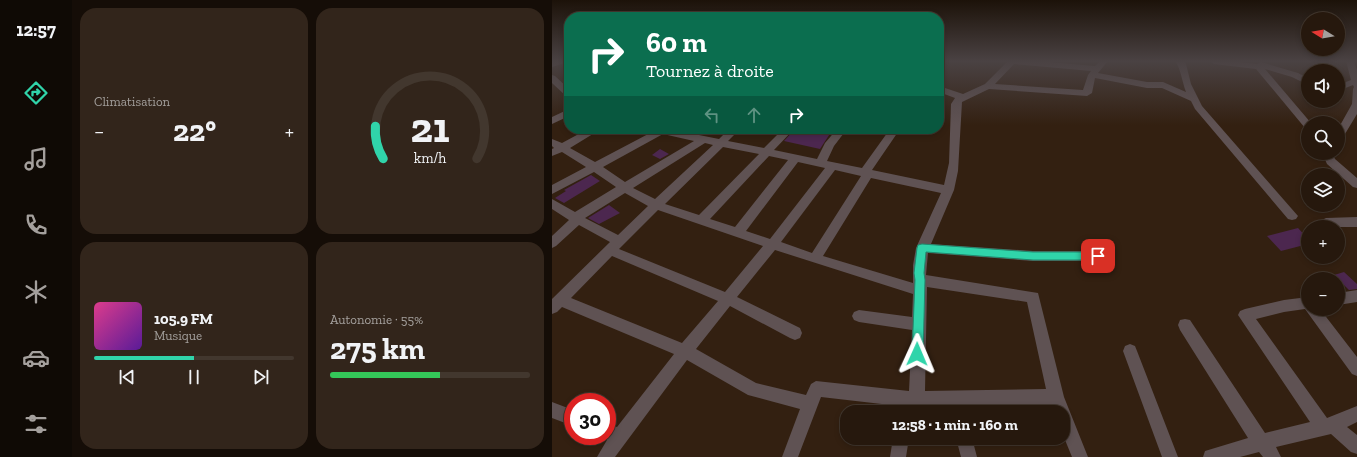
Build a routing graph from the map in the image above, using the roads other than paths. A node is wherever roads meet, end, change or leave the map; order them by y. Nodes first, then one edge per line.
1 (992, 82) edge
2 (1091, 82) edge
3 (1136, 82) edge
4 (1187, 82) edge
5 (1271, 82) edge
6 (1357, 85) edge
7 (988, 86) junction
8 (1345, 87) edge
9 (944, 91) edge
10 (962, 97) junction
11 (1195, 100) junction
12 (564, 114) edge
13 (1301, 118) edge
14 (552, 120) edge
15 (1345, 126) edge
16 (585, 134) edge
17 (651, 134) edge
18 (682, 134) edge
19 (730, 134) edge
20 (784, 134) edge
21 (838, 134) edge
22 (892, 134) edge
23 (704, 139) junction
24 (722, 143) junction
25 (555, 148) edge
26 (767, 152) junction
27 (796, 158) junction
28 (1330, 160) edge
29 (827, 165) junction
30 (595, 167) junction
31 (867, 173) junction
32 (1357, 184) edge
33 (625, 188) junction
34 (552, 190) edge
35 (948, 190) junction
36 (552, 203) edge
37 (656, 206) junction
38 (1292, 216) dead end
39 (577, 219) junction
40 (701, 221) junction
41 (1345, 222) edge
42 (1357, 222) edge
43 (737, 233) junction
44 (552, 243) edge
45 (772, 245) junction
46 (614, 246) junction
47 (922, 248) junction
48 (1098, 256) dead end
49 (815, 259) junction
50 (920, 285) junction
51 (1357, 296) edge
52 (1345, 298) edge
53 (728, 299) junction
54 (556, 304) edge
55 (1301, 305) edge
56 (859, 316) dead end
57 (1317, 316) edge
58 (918, 324) junction
59 (1185, 326) dead end
60 (795, 333) dead end
61 (685, 351) junction
62 (1130, 351) dead end
63 (1357, 369) edge
64 (1056, 397) junction
65 (910, 403) edge
66 (810, 404) junction
67 (955, 405) edge
68 (1060, 405) edge
69 (552, 410) edge
70 (1357, 414) edge
71 (564, 415) edge
72 (1328, 426) junction
73 (1070, 431) edge
74 (616, 433) edge
75 (1263, 442) junction
76 (610, 445) edge
77 (900, 445) edge
78 (966, 445) edge
79 (1357, 446) edge
80 (605, 457) edge
81 (790, 457) edge
82 (898, 457) edge
83 (970, 457) edge
84 (1080, 457) edge
85 (1170, 457) edge
86 (1211, 457) edge
87 (1273, 457) edge

1 - 7 street
2 - 7 street
3 - 11 street
4 - 11 street
5 - 13 street
6 - 8 street
6 - 15 street
7 - 10 street
9 - 10 street
10 - 35 street
11 - 38 street
12 - 14 street
16 - 25 street
17 - 30 street
18 - 23 street
19 - 24 street
20 - 26 street
21 - 29 street
22 - 31 street
23 - 24 street
23 - 33 street
24 - 26 street
24 - 37 street
25 - 30 street
26 - 27 street
26 - 40 street
27 - 29 street
27 - 43 street
28 - 32 street
29 - 31 street
29 - 45 street
30 - 33 street
30 - 34 street
31 - 35 street
31 - 49 street
33 - 37 street
33 - 39 street
35 - 47 street
36 - 39 street
37 - 40 street
37 - 46 street
39 - 44 street
39 - 46 street
40 - 43 street
41 - 42 street
43 - 45 street
45 - 49 street
45 - 53 street
46 - 53 street
46 - 54 street
47 - 48 street
47 - 50 street
49 - 50 street
50 - 58 street
50 - 64 street
51 - 52 street
53 - 60 street
53 - 61 street
54 - 61 street
55 - 72 street
56 - 58 street
57 - 63 street
58 - 65 street
59 - 75 street
61 - 66 street
61 - 74 street
62 - 85 street
64 - 67 street
64 - 68 street
65 - 66 street
65 - 67 street
66 - 81 street
69 - 71 street
70 - 72 street
72 - 75 street
72 - 79 street
73 - 84 street
75 - 86 street
75 - 87 street
76 - 80 street
77 - 82 street
78 - 83 street

